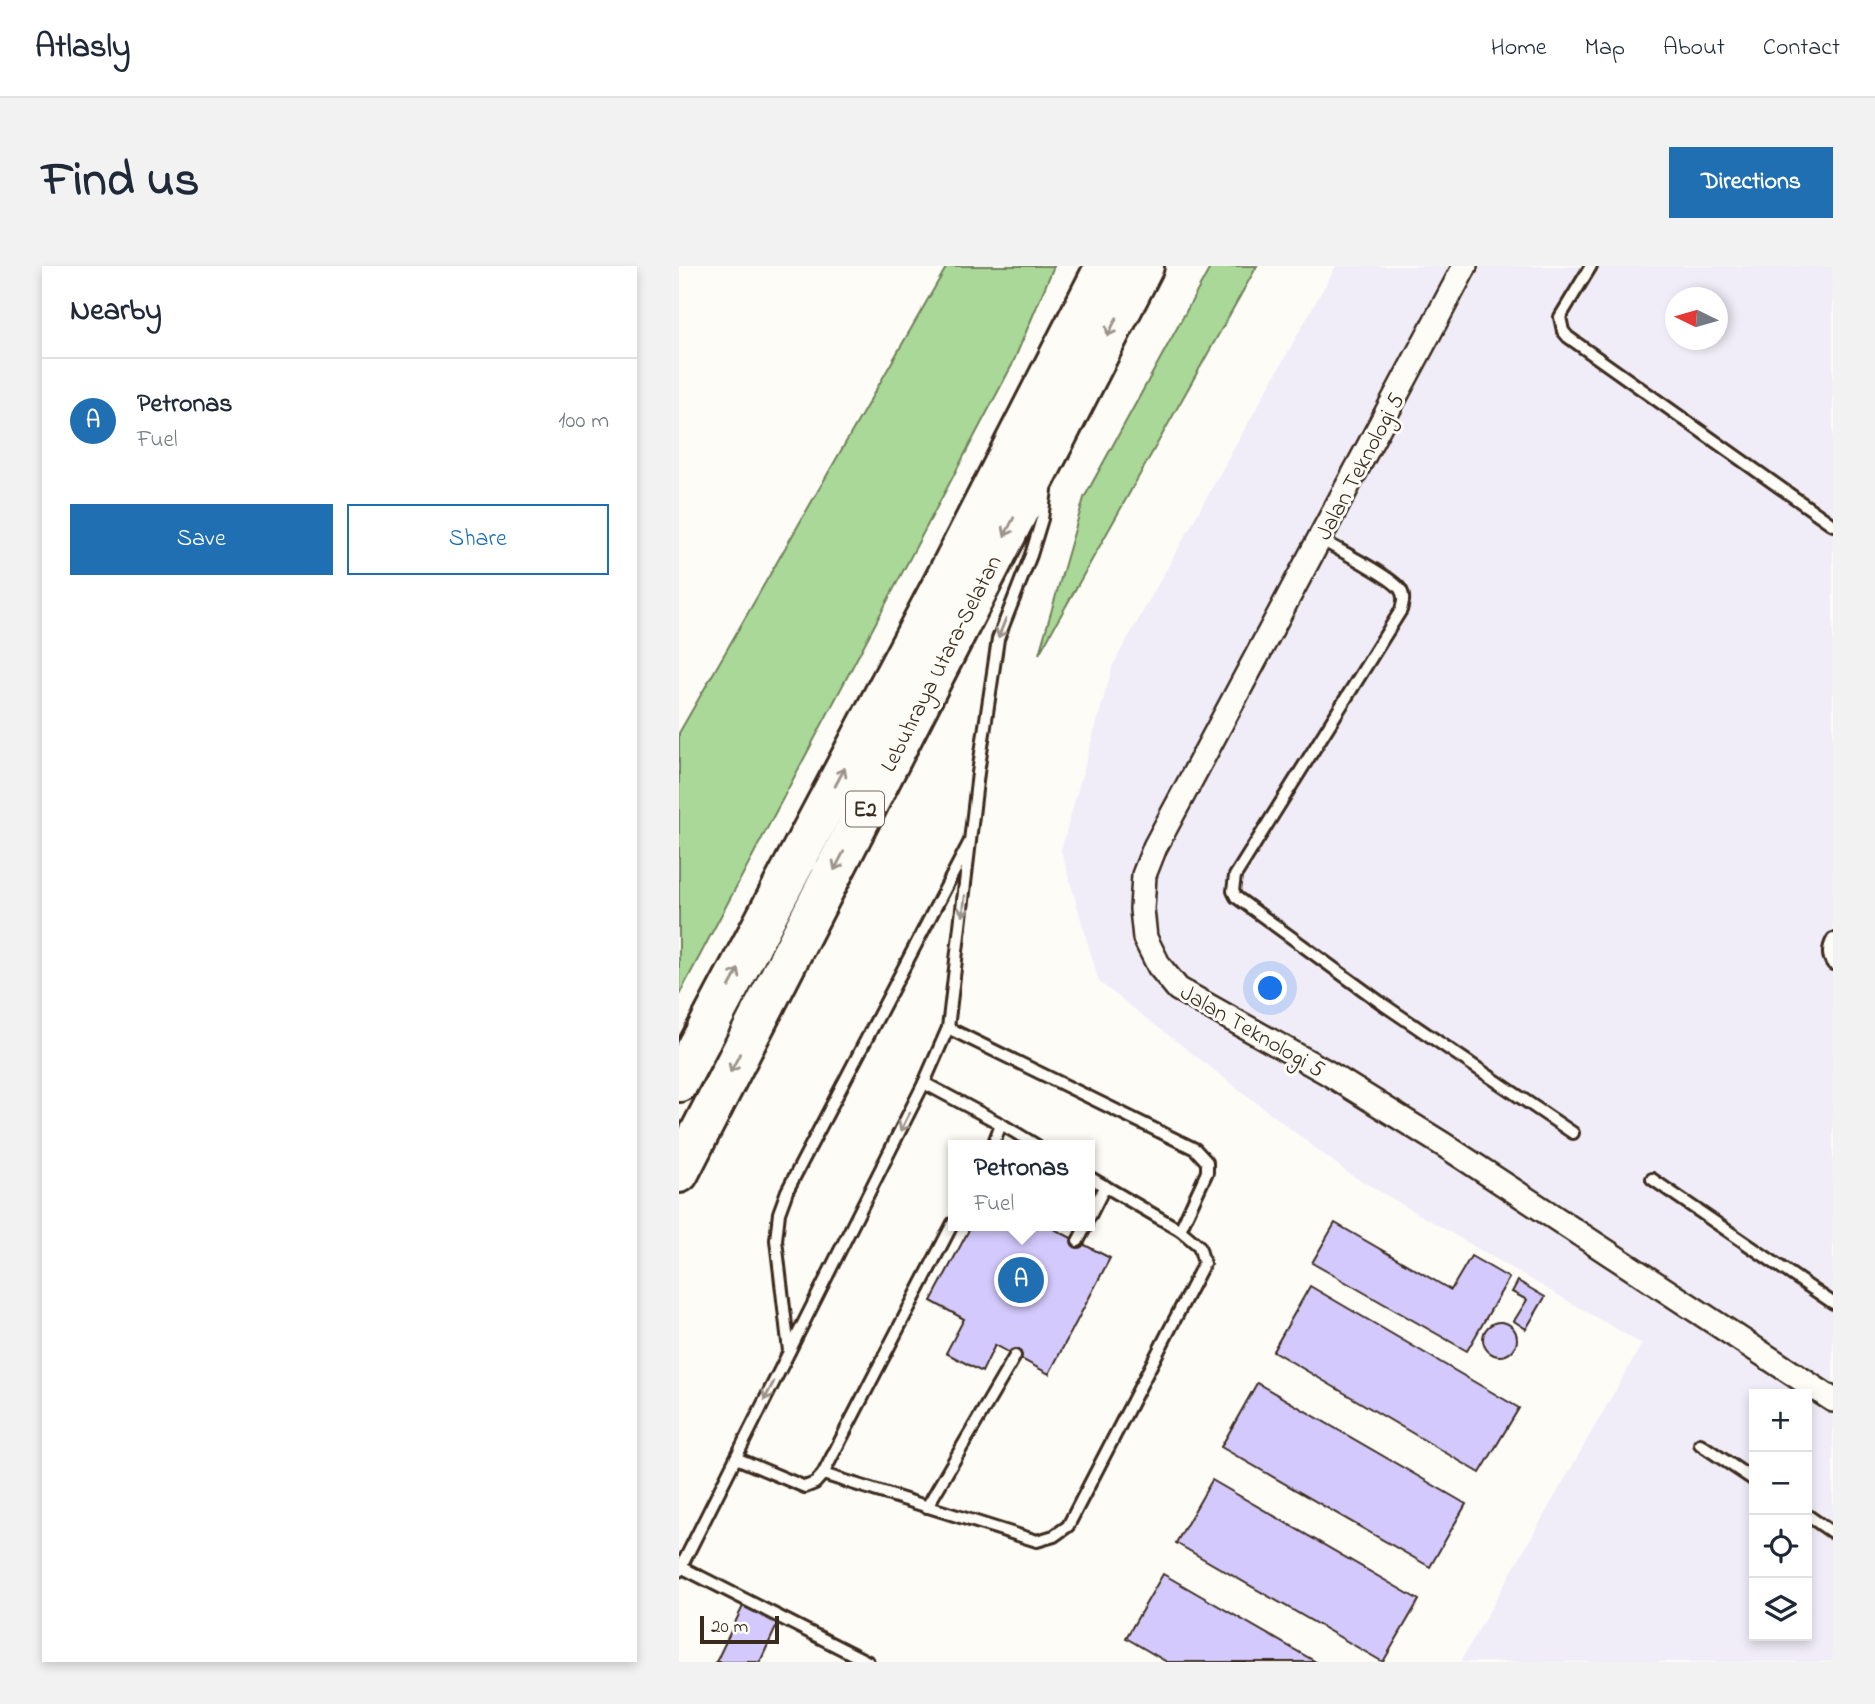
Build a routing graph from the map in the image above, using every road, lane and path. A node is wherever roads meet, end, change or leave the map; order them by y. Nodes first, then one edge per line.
1 (1077, 266) edge
2 (1105, 266) edge
3 (1143, 266) edge
4 (1465, 266) edge
5 (1591, 266) edge
6 (1052, 445) junction
7 (1833, 526) edge
8 (1320, 539) junction
9 (943, 583) junction
10 (971, 838) junction
11 (1833, 939) edge
12 (1833, 964) edge
13 (948, 1028) junction
14 (679, 1082) edge
15 (924, 1083) junction
16 (1001, 1124) junction
17 (1573, 1133) dead end
18 (995, 1140) edge
19 (1028, 1140) edge
20 (679, 1173) edge
21 (1652, 1179) dead end
22 (1095, 1180) edge
23 (1105, 1186) junction
24 (1095, 1206) edge
25 (1180, 1230) junction
26 (949, 1231) edge
27 (1083, 1231) edge
28 (1078, 1241) dead end
29 (1833, 1303) edge
30 (790, 1351) junction
31 (1014, 1356) dead end
32 (1833, 1401) edge
33 (1700, 1444) dead end
34 (736, 1458) junction
35 (823, 1474) junction
36 (1749, 1477) edge
37 (927, 1507) junction
38 (1812, 1518) edge
39 (1833, 1533) edge
40 (680, 1569) edge
41 (868, 1662) edge

1 - 9 highway
2 - 9 highway, Lebuhraya Utara–Selatan / E2
3 -> 6 highway, Lebuhraya Utara–Selatan / E2
4 - 8 street, Jalan Teknologi 5
5 - 7 lane
6 -> 10 lane
6 -> 20 highway, Lebuhraya Utara–Selatan / E2
8 - 17 lane
8 - 32 street, Jalan Teknologi 5
14 -> 9 highway, Lebuhraya Utara–Selatan / E2
10 -> 13 lane
10 - 30 lane
11 - 12 lane
13 - 15 lane
13 - 25 lane
15 - 16 lane
15 -> 30 lane
16 - 18 lane
16 - 19 lane
21 - 29 lane
22 - 23 lane
23 - 24 lane
23 - 25 lane
25 - 37 lane
26 - 35 lane
27 - 28 lane
30 -> 34 lane
31 - 37 lane
33 - 36 lane
34 - 35 lane
34 - 40 lane
35 - 37 lane
38 - 39 lane
40 - 41 lane

